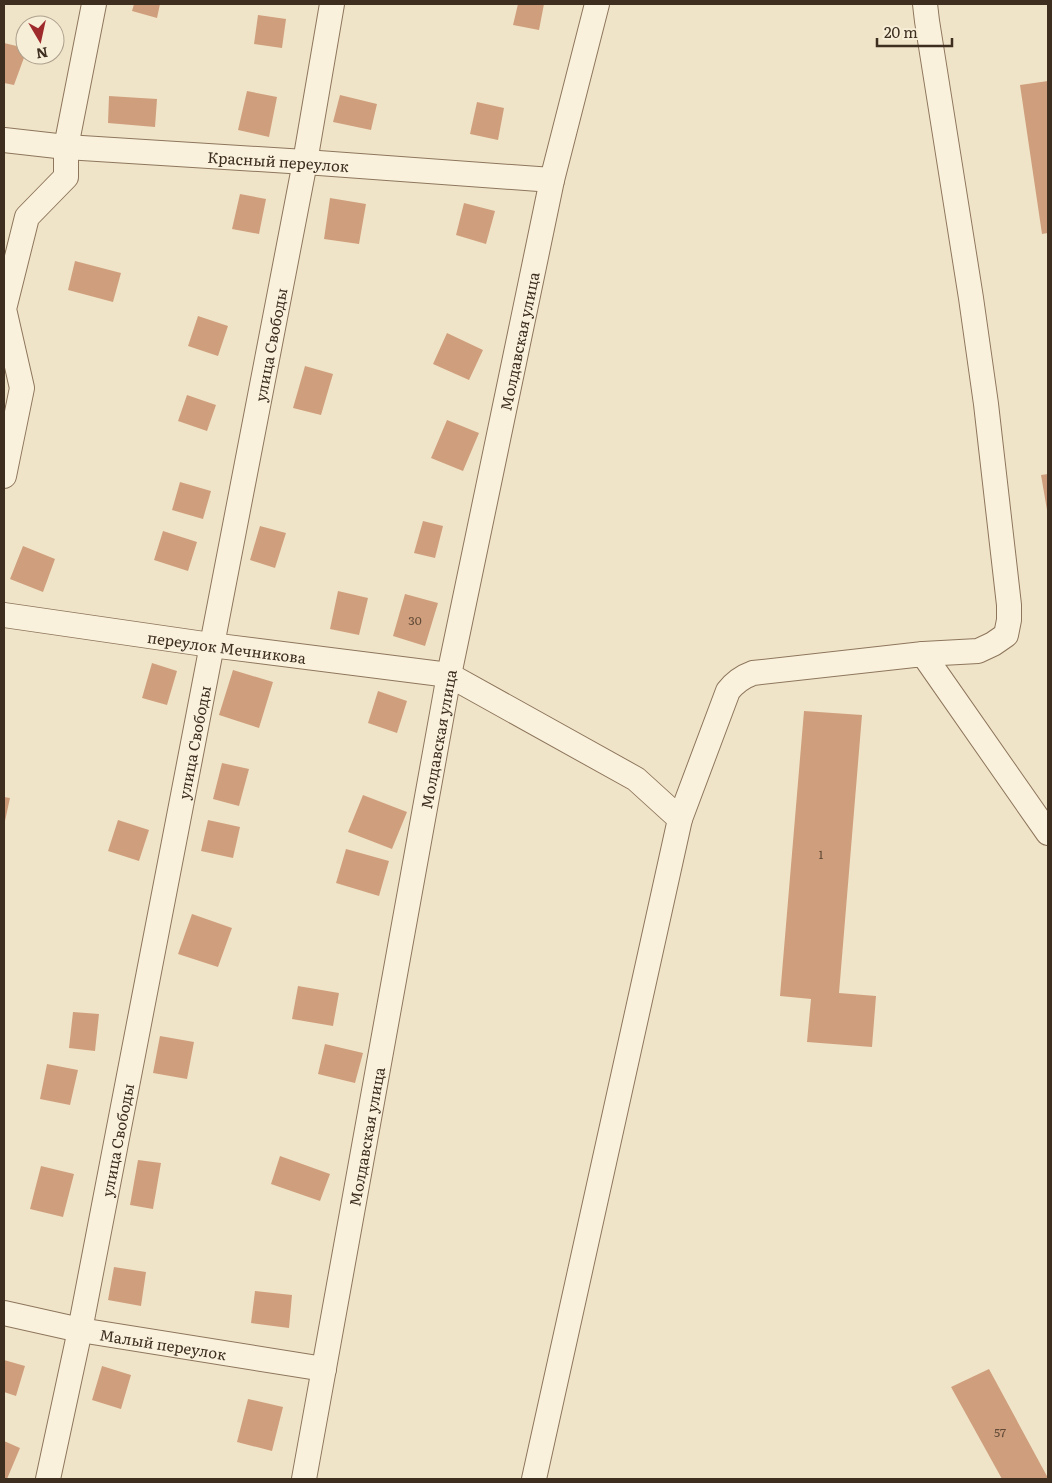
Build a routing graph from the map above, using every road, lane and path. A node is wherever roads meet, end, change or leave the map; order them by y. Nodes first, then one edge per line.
1 (94, 4) edge
2 (332, 4) edge
3 (597, 4) edge
4 (925, 4) edge
5 (4, 140) edge
6 (66, 147) junction
7 (305, 162) junction
8 (552, 180) junction
9 (4, 476) edge
10 (4, 615) edge
11 (211, 645) junction
12 (923, 654) junction
13 (449, 675) junction
14 (680, 819) junction
15 (1048, 833) edge
16 (4, 1312) edge
17 (80, 1330) junction
18 (324, 1369) junction
19 (48, 1479) edge
20 (304, 1479) edge
21 (534, 1479) edge

1 - 6 street
2 - 7 street, улица Свободы
3 - 8 street, Молдавская улица
4 - 12 street
5 - 6 street, Красный переулок
6 - 7 street, Красный переулок
6 - 9 street
7 - 8 street, Красный переулок
7 - 11 street, улица Свободы
8 - 13 street, Молдавская улица
10 - 11 street, переулок Мечникова
11 - 13 street, переулок Мечникова
11 - 17 street, улица Свободы
12 - 14 street
12 - 15 street
13 - 14 street
13 - 18 street, Молдавская улица
14 - 21 street
16 - 17 street, Малый переулок
17 - 18 street, Малый переулок
17 - 19 street, улица Свободы
18 - 20 street, Молдавская улица

